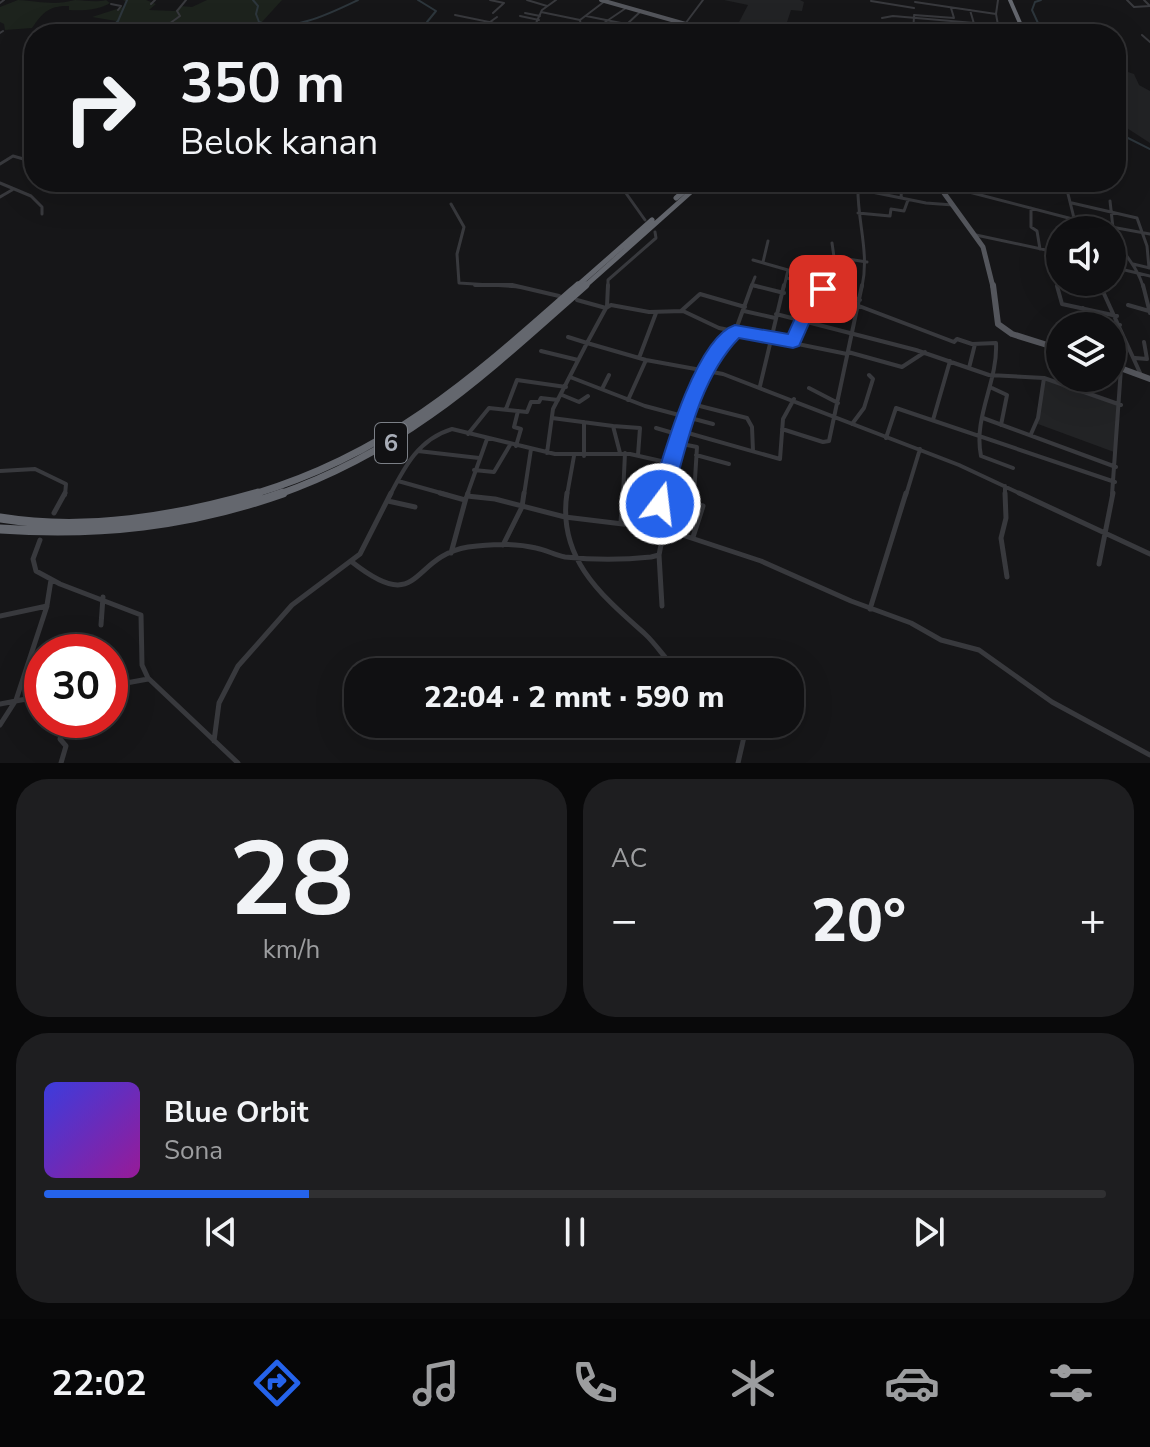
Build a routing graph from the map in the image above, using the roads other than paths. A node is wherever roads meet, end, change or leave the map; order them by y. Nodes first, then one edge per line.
1 (4, 0) edge
2 (118, 0) edge
3 (155, 0) edge
4 (186, 0) edge
5 (490, 0) edge
6 (527, 0) edge
7 (556, 0) edge
8 (603, 0) edge
9 (703, 0) edge
10 (998, 0) edge
11 (1008, 0) edge
12 (1127, 0) edge
13 (1144, 0) edge
14 (871, 1) edge
15 (915, 1) edge
16 (0, 3) edge
17 (151, 4) dead end
18 (547, 6) junction
19 (1150, 6) edge
20 (626, 8) junction
21 (914, 8) junction
22 (951, 8) junction
23 (118, 10) dead end
24 (970, 10) junction
25 (640, 12) junction
26 (493, 13) dead end
27 (525, 13) dead end
28 (996, 14) junction
29 (455, 15) dead end
30 (520, 16) dead end
31 (540, 16) junction
32 (586, 16) junction
33 (654, 16) junction
34 (914, 16) junction
35 (497, 17) dead end
36 (882, 18) dead end
37 (954, 18) junction
38 (580, 20) junction
39 (609, 21) junction
40 (676, 21) junction
41 (488, 23) junction
42 (960, 23) junction
43 (169, 24) edge
44 (491, 24) edge
45 (536, 24) edge
46 (581, 24) edge
47 (604, 24) edge
48 (622, 24) edge
49 (628, 24) edge
50 (650, 24) edge
51 (672, 24) edge
52 (685, 24) joint
53 (914, 24) edge
54 (975, 24) joint
55 (998, 24) edge
56 (1020, 24) edge
57 (1142, 35) dead end
58 (1150, 42) edge
59 (24, 159) edge
60 (0, 164) edge
61 (0, 183) edge
62 (12, 190) junction
63 (625, 192) edge
64 (684, 192) edge
65 (691, 192) edge
66 (857, 192) edge
67 (872, 192) edge
68 (901, 192) edge
69 (943, 192) edge
70 (968, 192) edge
71 (1068, 192) edge
72 (0, 197) edge
73 (901, 198) junction
74 (908, 200) junction
75 (1110, 201) dead end
76 (1072, 203) junction
77 (451, 204) dead end
78 (953, 205) junction
79 (1031, 208) junction
80 (1111, 211) junction
81 (858, 213) junction
82 (42, 214) dead end
83 (1060, 216) edge
84 (1074, 216) edge
85 (1111, 216) edge
86 (645, 220) dead end
87 (1126, 231) edge
88 (655, 232) dead end
89 (1144, 233) junction
90 (1150, 234) edge
91 (976, 235) junction
92 (768, 241) dead end
93 (832, 243) dead end
94 (1040, 249) junction
95 (1046, 250) edge
96 (834, 257) junction
97 (1126, 258) edge
98 (753, 260) dead end
99 (763, 262) junction
100 (867, 262) junction
101 (1130, 263) junction
102 (1150, 268) edge
103 (788, 270) junction
104 (1126, 270) edge
105 (808, 274) dead end
106 (1140, 274) junction
107 (1150, 276) edge
108 (755, 277) dead end
109 (787, 278) junction
110 (752, 285) junction
111 (817, 287) junction
112 (784, 293) junction
113 (559, 296) dead end
114 (1059, 296) edge
115 (577, 300) dead end
116 (860, 303) junction
117 (1128, 305) dead end
118 (607, 307) junction
119 (1083, 308) junction
120 (744, 309) junction
121 (681, 311) junction
122 (1084, 312) edge
123 (1100, 312) edge
124 (1150, 312) edge
125 (656, 313) junction
126 (775, 316) junction
127 (802, 320) junction
128 (735, 332) junction
129 (851, 333) junction
130 (770, 336) junction
131 (568, 337) dead end
132 (1126, 339) edge
133 (793, 341) junction
134 (1144, 342) dead end
135 (587, 343) junction
136 (975, 344) junction
137 (1046, 345) edge
138 (916, 350) junction
139 (541, 351) dead end
140 (925, 352) junction
141 (848, 353) junction
142 (1134, 357) junction
143 (639, 358) junction
144 (578, 360) junction
145 (646, 360) junction
146 (915, 360) junction
147 (950, 361) junction
148 (969, 368) junction
149 (704, 369) junction
150 (1126, 370) edge
151 (609, 375) dead end
152 (869, 375) dead end
153 (1141, 375) junction
154 (570, 377) junction
155 (995, 377) junction
156 (1044, 378) junction
157 (1150, 379) edge
158 (760, 386) junction
159 (566, 387) junction
160 (809, 388) dead end
161 (992, 388) junction
162 (602, 389) junction
163 (1121, 392) edge
164 (588, 396) dead end
165 (560, 398) junction
166 (794, 399) junction
167 (628, 400) junction
168 (838, 403) junction
169 (692, 404) junction
170 (1121, 405) junction
171 (506, 409) junction
172 (518, 411) junction
173 (687, 416) junction
174 (835, 416) junction
175 (551, 417) junction
176 (983, 418) junction
177 (584, 421) junction
178 (933, 421) junction
179 (713, 424) dead end
180 (852, 424) junction
181 (1001, 425) junction
182 (613, 426) junction
183 (656, 428) dead end
184 (782, 429) junction
185 (681, 433) junction
186 (468, 434) junction
187 (1031, 434) junction
188 (980, 436) junction
189 (886, 438) junction
190 (487, 439) junction
191 (677, 443) junction
192 (513, 445) junction
193 (531, 449) junction
194 (920, 449) junction
195 (417, 451) junction
196 (753, 451) junction
197 (547, 453) junction
198 (622, 453) junction
199 (638, 455) junction
200 (696, 455) junction
201 (574, 456) junction
202 (584, 456) junction
203 (479, 458) junction
204 (670, 463) junction
205 (729, 464) dead end
206 (1116, 467) junction
207 (1013, 468) dead end
208 (474, 470) junction
209 (0, 471) edge
210 (398, 481) junction
211 (1115, 482) junction
212 (1005, 486) junction
213 (660, 495) junction
214 (466, 498) junction
215 (388, 501) junction
216 (693, 502) junction
217 (415, 507) dead end
218 (522, 507) junction
219 (54, 513) dead end
220 (565, 517) junction
221 (0, 518) edge
222 (621, 523) junction
223 (0, 529) edge
224 (664, 529) junction
225 (1106, 533) junction
226 (693, 537) junction
227 (40, 540) dead end
228 (503, 545) junction
229 (451, 553) junction
230 (1150, 554) edge
231 (659, 555) junction
232 (577, 559) junction
233 (352, 562) junction
234 (1099, 564) dead end
235 (1007, 577) dead end
236 (51, 580) junction
237 (103, 597) junction
238 (47, 606) junction
239 (662, 606) dead end
240 (870, 609) junction
241 (0, 616) edge
242 (101, 625) dead end
243 (663, 658) edge
244 (148, 679) junction
245 (128, 683) edge
246 (24, 699) edge
247 (16, 700) junction
248 (0, 704) edge
249 (0, 725) edge
250 (60, 738) edge
251 (743, 738) edge
252 (214, 741) junction
253 (1150, 755) edge
254 (61, 763) edge
255 (238, 763) edge
256 (738, 763) edge

1 - 16 street
2 - 23 street
3 - 17 street
4 - 43 street
5 - 26 street
6 - 18 street
7 - 18 street
8 - 20 main road
8 - 32 street
9 - 52 street
10 - 28 street
11 - 56 highway
12 - 19 street
13 - 19 street
14 - 21 street
15 - 21 street
15 - 22 street
18 - 31 street
20 - 25 main road
20 - 39 street
21 - 34 street
22 - 24 street
22 - 37 street
24 - 28 street
24 - 54 street
25 - 33 main road
25 - 49 street
27 - 31 street
28 - 55 street
29 - 41 street
30 - 31 street
31 - 38 street
31 - 45 street
32 - 38 street
32 - 39 street
33 - 40 main road
33 - 50 street
34 - 36 street
34 - 37 street
34 - 42 street
34 - 53 street
35 - 41 street
37 - 42 street
38 - 46 street
39 - 47 street
39 - 48 street
40 - 51 street
40 - 52 main road
41 - 44 street
42 - 54 street
57 - 58 street
59 - 60 street
61 - 62 street
62 - 72 street
62 - 82 street
63 - 86 street
64 - 221 highway, 6
65 - 223 highway, 6
66 - 81 street
67 - 73 street
68 - 73 street
69 - 78 main road
70 - 79 street
71 - 76 street
73 - 74 street
74 - 78 street
74 - 81 street
75 - 80 street
76 - 80 street
76 - 84 street
77 - 113 street
78 - 91 main road
79 - 83 street
79 - 94 street
80 - 85 street
80 - 89 street
81 - 100 street
87 - 89 street
88 - 118 street
89 - 90 street
89 - 102 street
91 - 94 street
91 - 137 main road
92 - 99 street
93 - 96 street
94 - 95 street
96 - 100 street
96 - 111 street
97 - 101 street
98 - 99 street
99 - 103 street
100 - 116 street
101 - 102 street
101 - 106 street
103 - 105 street
103 - 109 street
104 - 106 street
106 - 107 street
106 - 124 street
108 - 110 street
109 - 111 street
109 - 112 street
110 - 112 street
110 - 120 street
111 - 116 street
111 - 127 street
112 - 126 street
114 - 119 street
115 - 118 street
116 - 129 street
116 - 136 street
117 - 124 street
118 - 125 street
118 - 135 street
119 - 122 street
119 - 123 street
120 - 121 street
120 - 126 street
120 - 128 street
121 - 125 street
121 - 128 street
125 - 143 street
126 - 127 street
126 - 130 street
127 - 129 street
127 - 133 street
128 - 130 street
128 - 149 street
129 - 138 street
129 - 141 street
130 - 133 street
130 - 158 street
131 - 135 street
132 - 142 street
133 - 141 street
134 - 142 street
135 - 143 street
135 - 144 street
136 - 148 street
136 - 155 street
138 - 140 street
138 - 146 street
139 - 144 street
140 - 146 street
140 - 147 street
141 - 146 street
141 - 168 street
142 - 153 street
143 - 145 street
144 - 154 street
145 - 149 street
145 - 167 street
147 - 148 street
147 - 178 street
148 - 155 street
149 - 158 street
149 - 169 street
150 - 153 main road
151 - 162 street
152 - 180 street
153 - 157 main road
154 - 159 street
154 - 162 street
155 - 156 street
155 - 161 street
156 - 170 street
156 - 187 street
158 - 166 street
159 - 165 street
159 - 171 street
160 - 168 street
161 - 176 street
161 - 181 street
162 - 167 street
163 - 170 street
164 - 165 street
165 - 172 street
165 - 175 street
166 - 174 street
166 - 184 street
167 - 173 street
168 - 174 street
169 - 173 street
169 - 196 street
170 - 206 street
171 - 172 street
171 - 186 street
172 - 192 street
173 - 179 street
173 - 185 street
174 - 180 street
174 - 184 street
175 - 177 street
175 - 197 street
176 - 181 street
176 - 188 street
177 - 182 street
177 - 202 street
178 - 188 street
178 - 189 street
180 - 189 street
181 - 187 street
182 - 198 street
182 - 199 street
183 - 185 street
184 - 196 street
185 - 191 street
185 - 196 street
186 - 190 street
186 - 195 street
187 - 206 street
188 - 207 street
188 - 211 street
189 - 194 street
190 - 192 street
190 - 203 street
191 - 200 street
191 - 204 street
192 - 193 street
192 - 208 street
193 - 197 street
193 - 218 street
194 - 212 street
194 - 240 street
195 - 203 street
195 - 210 street
197 - 201 street
198 - 199 street
198 - 202 street
198 - 222 street
199 - 204 street
200 - 205 street
200 - 216 street
201 - 202 street
201 - 220 street
203 - 208 street
204 - 213 street
206 - 211 street
208 - 214 street
209 - 219 street
210 - 214 street
210 - 215 street
211 - 225 street
212 - 225 street
212 - 235 street
213 - 216 street
213 - 224 street
214 - 218 street
214 - 229 street
215 - 217 street
215 - 233 street
216 - 226 street
218 - 220 street
218 - 228 street
220 - 222 street
220 - 232 street
222 - 224 street
224 - 226 street
224 - 231 street
225 - 230 street
225 - 234 street
226 - 240 street
227 - 236 street
228 - 229 street
228 - 232 street
229 - 233 street
231 - 232 street
231 - 239 street
232 - 243 street
233 - 252 street
236 - 237 street
236 - 238 street
237 - 242 street
237 - 244 street
238 - 241 street
238 - 247 street
240 - 253 street
244 - 245 street
244 - 252 street
246 - 247 street
247 - 248 street
247 - 249 street
250 - 254 street
251 - 256 street
252 - 255 street

